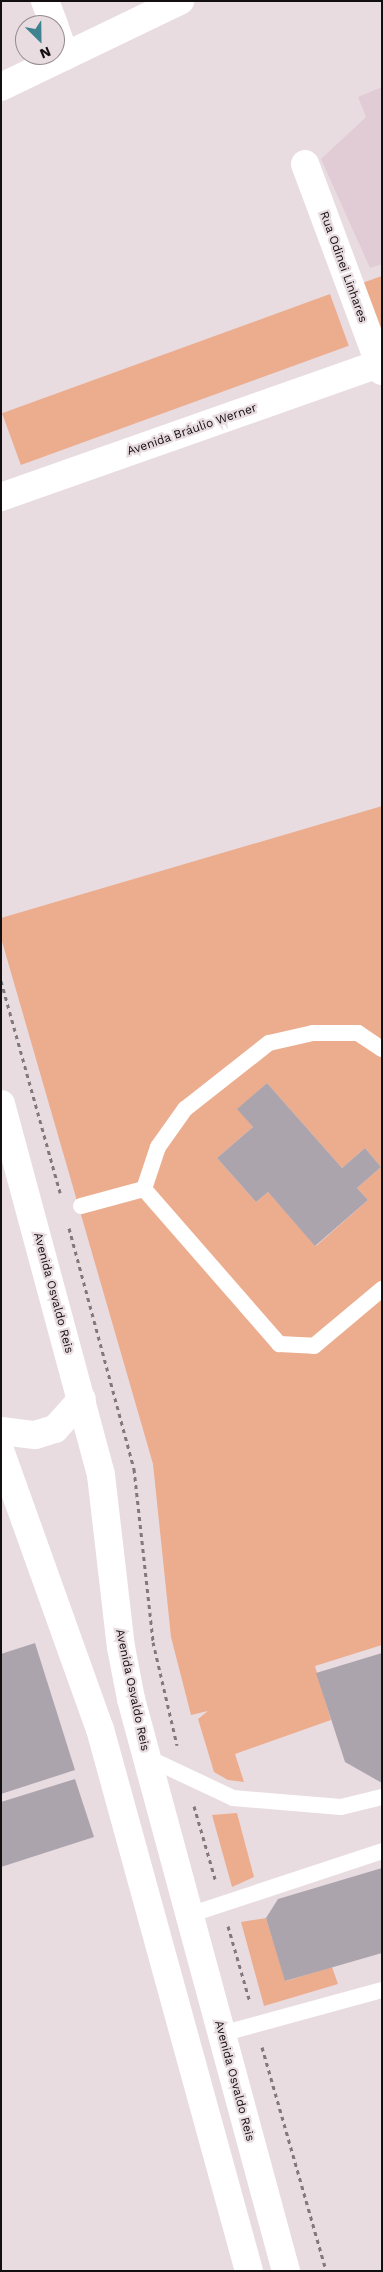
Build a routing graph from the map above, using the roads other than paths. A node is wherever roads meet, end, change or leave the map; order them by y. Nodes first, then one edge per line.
1 (45, 1) edge
2 (180, 1) edge
3 (50, 15) edge
4 (65, 56) edge
5 (46, 65) edge
6 (1, 87) edge
7 (305, 164) dead end
8 (381, 366) edge
9 (1, 497) edge
10 (382, 1049) edge
11 (1, 1104) edge
12 (144, 1188) junction
13 (81, 1206) dead end
14 (382, 1289) edge
15 (82, 1399) junction
16 (1, 1431) edge
17 (1, 1454) edge
18 (146, 1757) junction
19 (382, 1797) edge
20 (382, 1851) edge
21 (189, 1915) junction
22 (382, 1990) edge
23 (221, 2034) junction
24 (249, 2271) edge
25 (286, 2271) edge

1 - 3 main road
2 - 4 main road
5 - 6 main road
7 - 8 main road, Rua Odinei Linhares
8 - 9 main road, Avenida Bráulio Werner
10 - 12 lane
11 - 15 main road, Avenida Osvaldo Reis
12 - 13 lane
12 - 14 lane
15 - 16 main road
15 - 18 main road, Avenida Osvaldo Reis
17 - 24 main road
18 - 19 lane
18 - 21 main road, Avenida Osvaldo Reis
20 - 21 lane
21 - 23 main road, Avenida Osvaldo Reis
22 - 23 lane
23 - 25 main road, Avenida Osvaldo Reis

